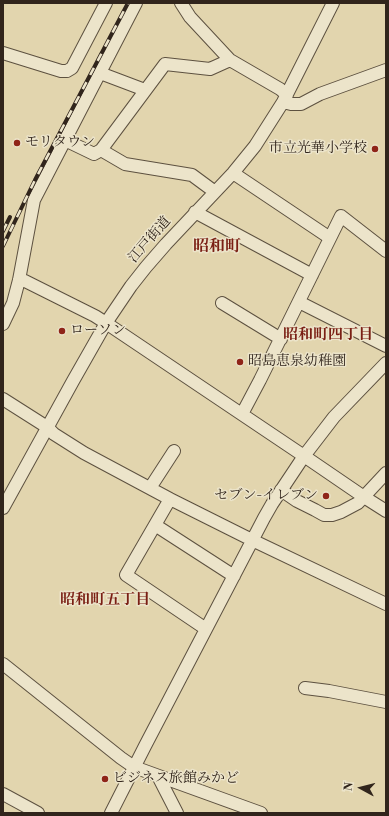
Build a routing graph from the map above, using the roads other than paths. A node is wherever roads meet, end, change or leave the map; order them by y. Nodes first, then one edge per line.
1 (106, 3) edge
2 (136, 3) edge
3 (181, 3) edge
4 (333, 3) edge
5 (3, 53) edge
6 (230, 60) junction
7 (386, 70) edge
8 (100, 73) junction
9 (145, 90) junction
10 (285, 98) junction
11 (65, 140) junction
12 (101, 150) junction
13 (233, 173) junction
14 (215, 192) junction
15 (195, 212) junction
16 (330, 238) junction
17 (386, 251) edge
18 (312, 275) junction
19 (19, 280) junction
20 (299, 302) junction
21 (222, 303) dead end
22 (106, 323) junction
23 (3, 324) edge
24 (281, 339) junction
25 (386, 346) edge
26 (386, 362) edge
27 (3, 399) edge
28 (242, 414) junction
29 (47, 427) junction
30 (174, 451) dead end
31 (304, 456) junction
32 (386, 474) edge
33 (150, 488) junction
34 (281, 490) junction
35 (364, 497) junction
36 (170, 499) junction
37 (3, 508) edge
38 (386, 511) edge
39 (155, 525) junction
40 (252, 540) junction
41 (234, 576) junction
42 (386, 604) edge
43 (206, 629) junction
44 (3, 664) edge
45 (306, 688) dead end
46 (386, 702) edge
47 (134, 767) junction
48 (158, 776) junction
49 (3, 794) edge
50 (33, 812) edge
51 (111, 813) edge
52 (176, 813) edge
53 (261, 813) edge

1 - 5 street
2 - 8 street
3 - 6 street
4 - 10 street, 江戸街道
6 - 9 street
6 - 10 street
7 - 10 street
8 - 9 street
8 - 11 street
9 - 12 street
10 - 13 street, 江戸街道
11 - 12 street
11 - 19 street
12 - 14 street
13 - 14 street, 江戸街道
13 - 16 street
14 - 15 street, 江戸街道
15 - 18 street
15 - 22 street, 江戸街道
16 - 17 street
16 - 18 street
18 - 20 street
19 - 22 street
19 - 23 street
20 - 24 street
20 - 25 street
21 - 24 street
22 - 28 street
22 - 29 street, 江戸街道
24 - 28 street
26 - 31 street
27 - 29 street
28 - 31 street
29 - 33 street
29 - 37 street, 江戸街道
30 - 33 street
31 - 34 street
31 - 35 street
32 - 35 street
33 - 36 street
34 - 35 street
34 - 40 street
35 - 38 street
36 - 39 street
36 - 40 street
39 - 41 street
39 - 43 street
40 - 41 street
40 - 42 street
41 - 43 street
43 - 47 street
44 - 47 street
45 - 46 street
47 - 48 street
47 - 51 street
48 - 52 street
48 - 53 street
49 - 50 street

